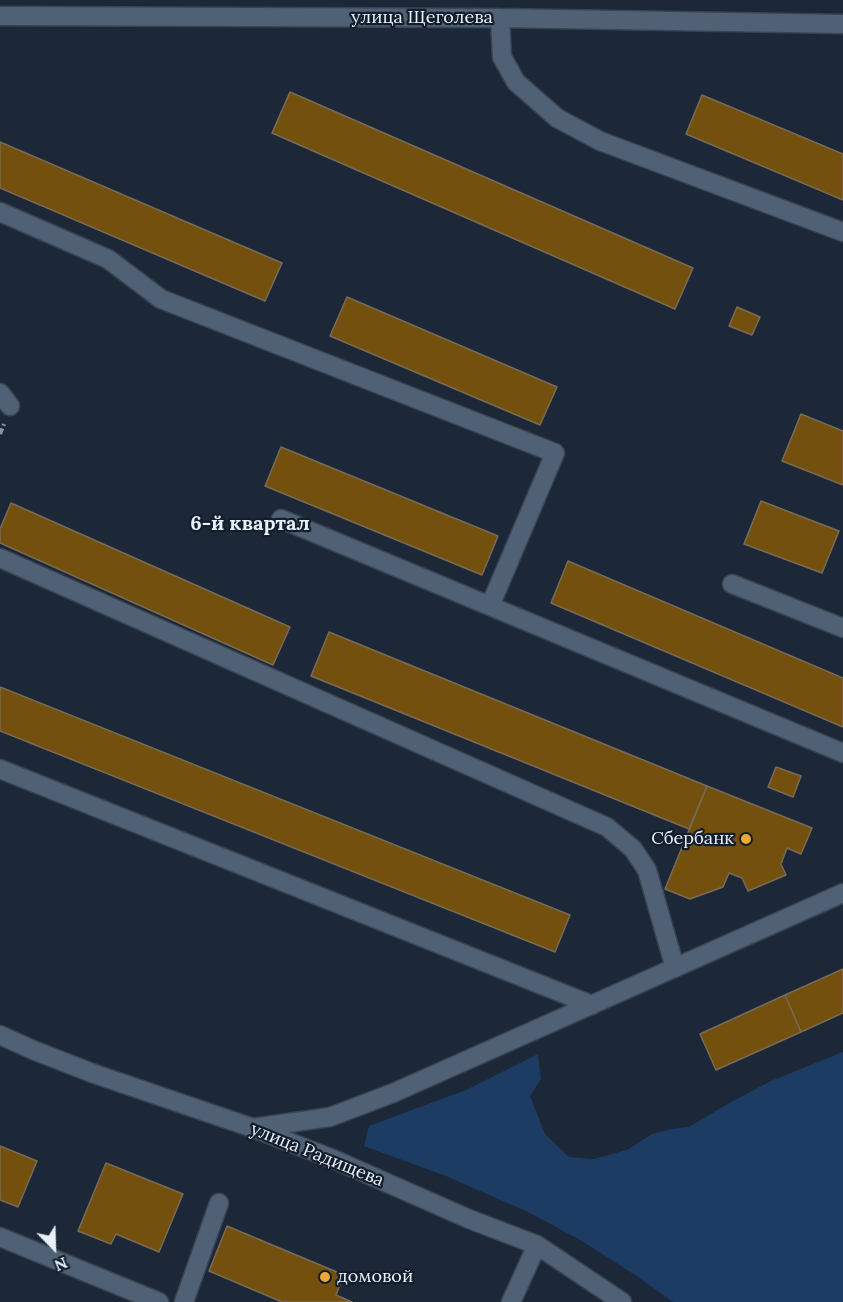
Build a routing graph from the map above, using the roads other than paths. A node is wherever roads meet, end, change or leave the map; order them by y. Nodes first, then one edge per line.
1 (0, 16) edge
2 (500, 18) junction
3 (843, 24) edge
4 (0, 212) edge
5 (843, 232) edge
6 (281, 519) dead end
7 (0, 558) edge
8 (732, 584) dead end
9 (490, 606) junction
10 (843, 628) edge
11 (843, 753) edge
12 (0, 769) edge
13 (843, 893) edge
14 (675, 968) junction
15 (592, 1005) junction
16 (0, 1035) edge
17 (253, 1128) junction
18 (219, 1203) dead end
19 (0, 1237) edge
20 (537, 1245) junction
21 (159, 1302) edge
22 (184, 1302) edge
23 (512, 1302) edge
24 (622, 1302) edge

1 - 2 street, улица Щеголева
2 - 3 street, улица Щеголева
2 - 5 street
4 - 9 street
6 - 9 street
7 - 14 street
8 - 10 street
9 - 11 street
12 - 15 street
13 - 14 street
14 - 15 street
15 - 17 street
16 - 17 street, улица Радищева
17 - 20 street, улица Радищева
18 - 22 street
19 - 21 street
20 - 23 street
20 - 24 street, улица Радищева

